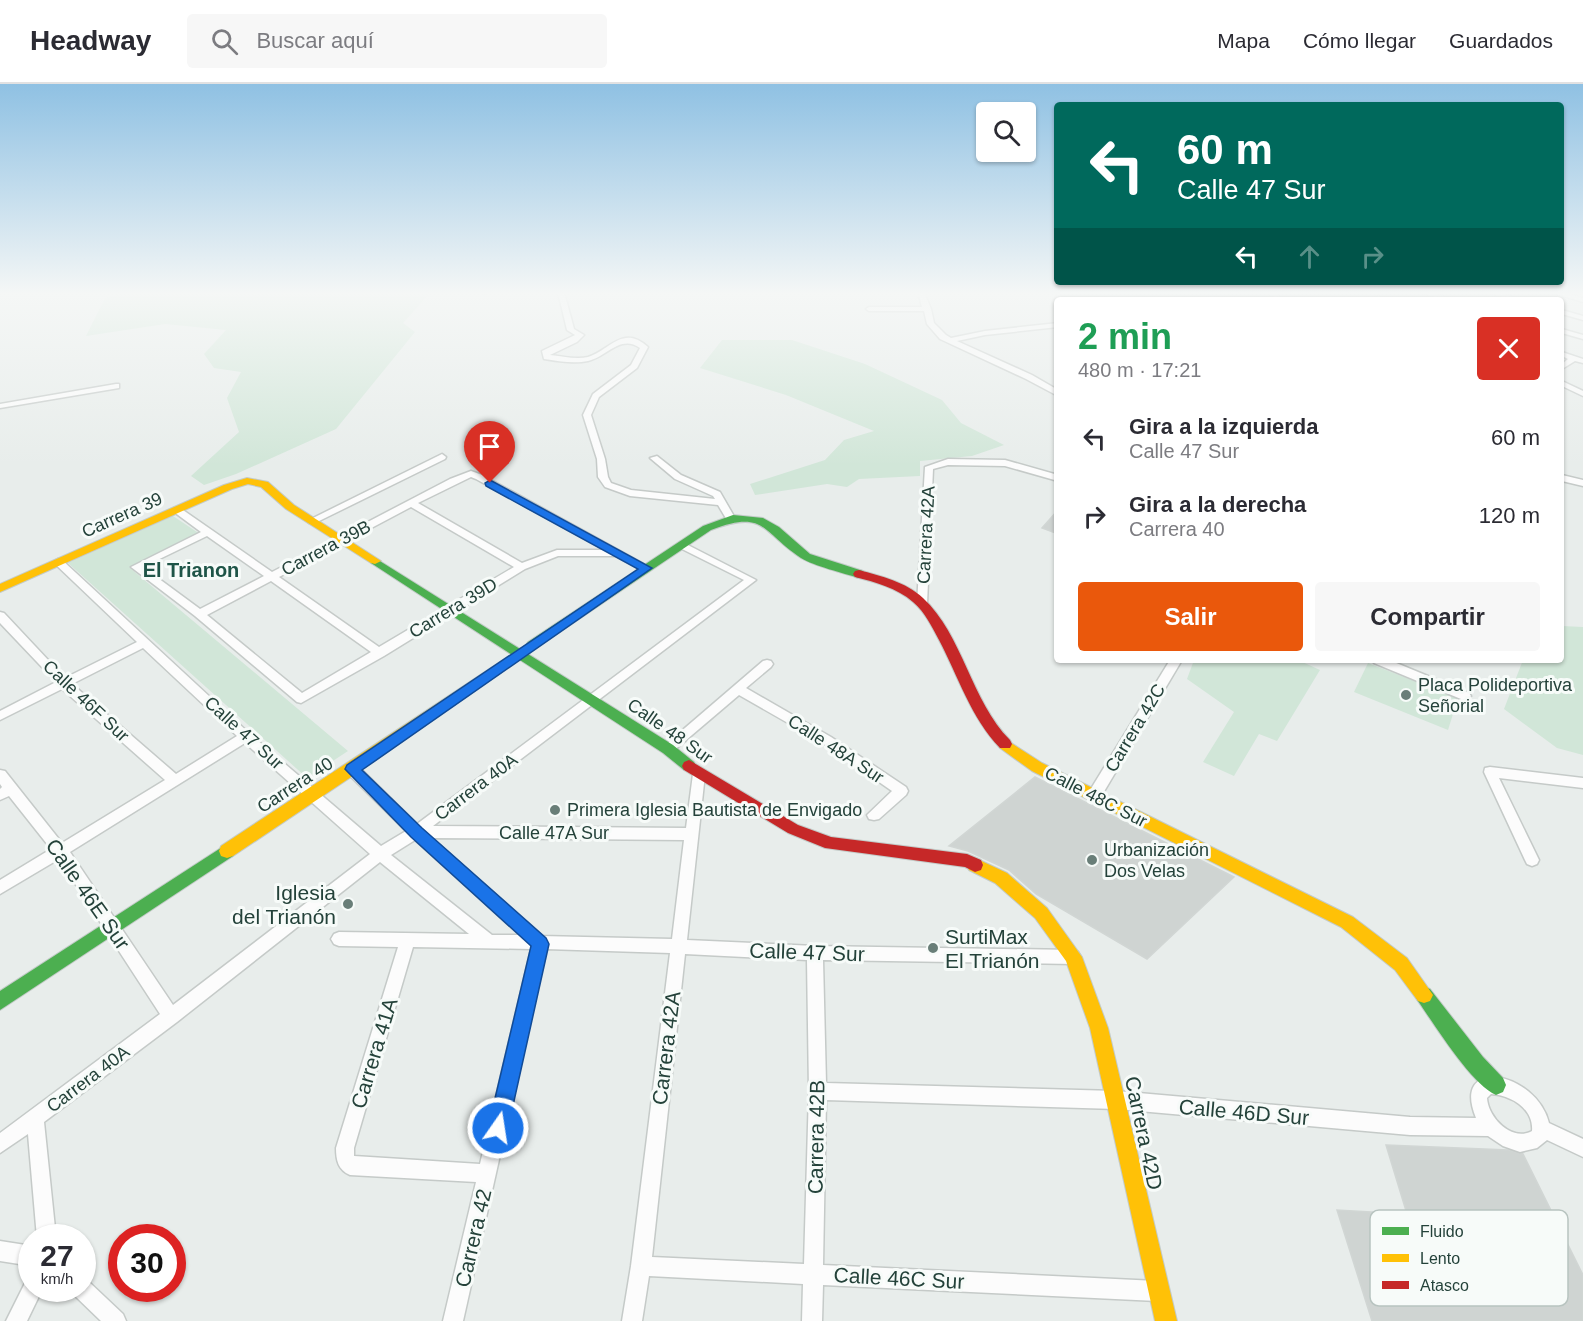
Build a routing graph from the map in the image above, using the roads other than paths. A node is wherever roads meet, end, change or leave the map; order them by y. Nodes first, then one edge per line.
1 (552, 350) edge
2 (603, 350) edge
3 (642, 350) edge
4 (974, 350) edge
5 (1564, 355) edge
6 (1574, 358) junction
7 (1583, 361) edge
8 (1564, 366) edge
9 (1564, 384) edge
10 (116, 386) dead end
11 (1054, 392) edge
12 (1583, 394) edge
13 (0, 406) edge
14 (442, 457) dead end
15 (654, 458) dead end
16 (1054, 477) edge
17 (1564, 478) edge
18 (259, 482) joint
19 (1583, 483) edge
20 (721, 502) junction
21 (411, 503) junction
22 (177, 510) junction
23 (730, 518) junction
24 (312, 521) junction
25 (208, 532) junction
26 (340, 539) junction
27 (682, 545) junction
28 (617, 553) junction
29 (58, 562) junction
30 (521, 567) junction
31 (646, 568) junction
32 (272, 577) junction
33 (0, 588) edge
34 (922, 604) junction
35 (450, 610) junction
36 (199, 614) junction
37 (0, 616) edge
38 (145, 642) junction
39 (380, 652) junction
40 (520, 652) junction
41 (1174, 663) edge
42 (1385, 663) edge
43 (767, 664) dead end
44 (64, 684) junction
45 (740, 690) junction
46 (1465, 696) dead end
47 (591, 700) junction
48 (0, 717) edge
49 (246, 737) junction
50 (668, 749) junction
51 (352, 769) junction
52 (699, 774) junction
53 (0, 775) edge
54 (175, 781) junction
55 (1583, 783) edge
56 (6, 792) edge
57 (312, 794) junction
58 (1094, 796) junction
59 (874, 815) dead end
60 (416, 832) junction
61 (692, 834) junction
62 (61, 850) junction
63 (380, 854) junction
64 (1532, 860) dead end
65 (0, 888) edge
66 (113, 927) junction
67 (339, 939) dead end
68 (408, 939) junction
69 (490, 943) junction
70 (540, 944) junction
71 (678, 947) junction
72 (815, 953) junction
73 (1073, 957) junction
74 (0, 1001) edge
75 (171, 1016) junction
76 (1496, 1085) junction
77 (818, 1091) junction
78 (1116, 1100) junction
79 (35, 1119) junction
80 (1491, 1126) junction
81 (1542, 1129) junction
82 (0, 1144) edge
83 (1583, 1148) edge
84 (488, 1174) junction
85 (46, 1224) edge
86 (0, 1251) edge
87 (18, 1254) edge
88 (641, 1266) junction
89 (812, 1273) junction
90 (1157, 1291) junction
91 (26, 1302) edge
92 (96, 1302) edge
93 (16, 1321) edge
94 (116, 1321) edge
95 (453, 1321) edge
96 (632, 1321) edge
97 (812, 1321) edge
98 (1166, 1321) edge

1 - 2 street
3 - 20 street
4 - 11 street
5 - 6 street
6 - 7 street
6 - 8 street
9 - 12 street
10 - 13 street
14 - 24 street
15 - 20 street
16 - 34 street, Carrera 42A
17 - 19 street
18 - 22 street, Carrera 39
18 - 24 street, Calle 48 Sur
20 - 23 street
21 - 26 street, Carrera 39B
21 - 28 street, Carrera 39B
21 - 30 street
22 - 25 street
22 - 29 street, Carrera 39
23 - 27 street, Carrera 40
23 - 34 street, Calle 48C Sur
24 - 26 street, Calle 48 Sur
25 - 32 street
25 - 36 street
26 - 32 street, Carrera 39B
26 - 35 street, Calle 48 Sur
27 - 31 street, Carrera 40
27 - 47 street, Carrera 40A
28 - 30 street, Carrera 39D
28 - 31 street
29 - 33 street, Carrera 39
29 - 38 street, Calle 47 Sur
30 - 35 street, Carrera 39D
31 - 40 street, Carrera 40
32 - 36 street, Carrera 39B
32 - 39 street
34 - 58 street, Calle 48C Sur
35 - 39 street, Carrera 39D
35 - 40 street, Calle 48 Sur
36 - 39 street, Carrera 39D
37 - 44 street, Calle 46F Sur
38 - 44 street
38 - 49 street, Calle 47 Sur
40 - 47 street, Calle 48 Sur
40 - 51 street, Carrera 40
41 - 58 street, Carrera 42C
42 - 46 street
43 - 45 street
44 - 48 street
44 - 54 street, Calle 46F Sur
45 - 50 street
45 - 59 street, Calle 48A Sur
47 - 50 street, Calle 48 Sur
47 - 60 street, Carrera 40A
49 - 54 street
49 - 57 street, Calle 47 Sur
50 - 52 street, Calle 48 Sur
51 - 57 street, Carrera 40
51 - 60 street
52 - 61 street, Carrera 42A
52 - 73 street, Calle 48 Sur
53 - 56 street, Calle 46E Sur
54 - 62 street
55 - 64 street
56 - 62 street, Calle 46E Sur
57 - 63 street, Calle 47 Sur
57 - 66 street, Carrera 40
58 - 76 street, Calle 48C Sur
60 - 61 street, Calle 47A Sur
60 - 63 street, Carrera 40A
60 - 70 street
61 - 71 street, Carrera 42A
62 - 65 street
62 - 66 street, Calle 46E Sur
63 - 69 street, Calle 47 Sur
63 - 75 street, Carrera 40A
66 - 74 street, Carrera 40
66 - 75 street, Calle 46E Sur
67 - 68 street, Calle 47 Sur
68 - 69 street, Calle 47 Sur
68 - 84 street, Carrera 41A
69 - 70 street, Calle 47 Sur
70 - 71 street, Calle 47 Sur
70 - 84 street, Carrera 42
71 - 72 street, Calle 47 Sur
71 - 88 street, Carrera 42A
72 - 73 street, Calle 47 Sur
72 - 77 street, Carrera 42B
73 - 78 street, Carrera 42D
75 - 79 street, Carrera 40A
76 - 80 street
76 - 81 street
77 - 78 street, Calle 46D Sur
77 - 89 street, Carrera 42B
78 - 80 street, Calle 46D Sur
78 - 90 street, Carrera 42D
79 - 82 street, Carrera 40A
79 - 85 street
80 - 81 street
81 - 83 street
84 - 95 street, Carrera 42
86 - 87 street
88 - 89 street, Calle 46C Sur
88 - 96 street, Carrera 42A
89 - 90 street, Calle 46C Sur
89 - 97 street, Carrera 42B
90 - 98 street, Carrera 42D
91 - 93 street
92 - 94 street

